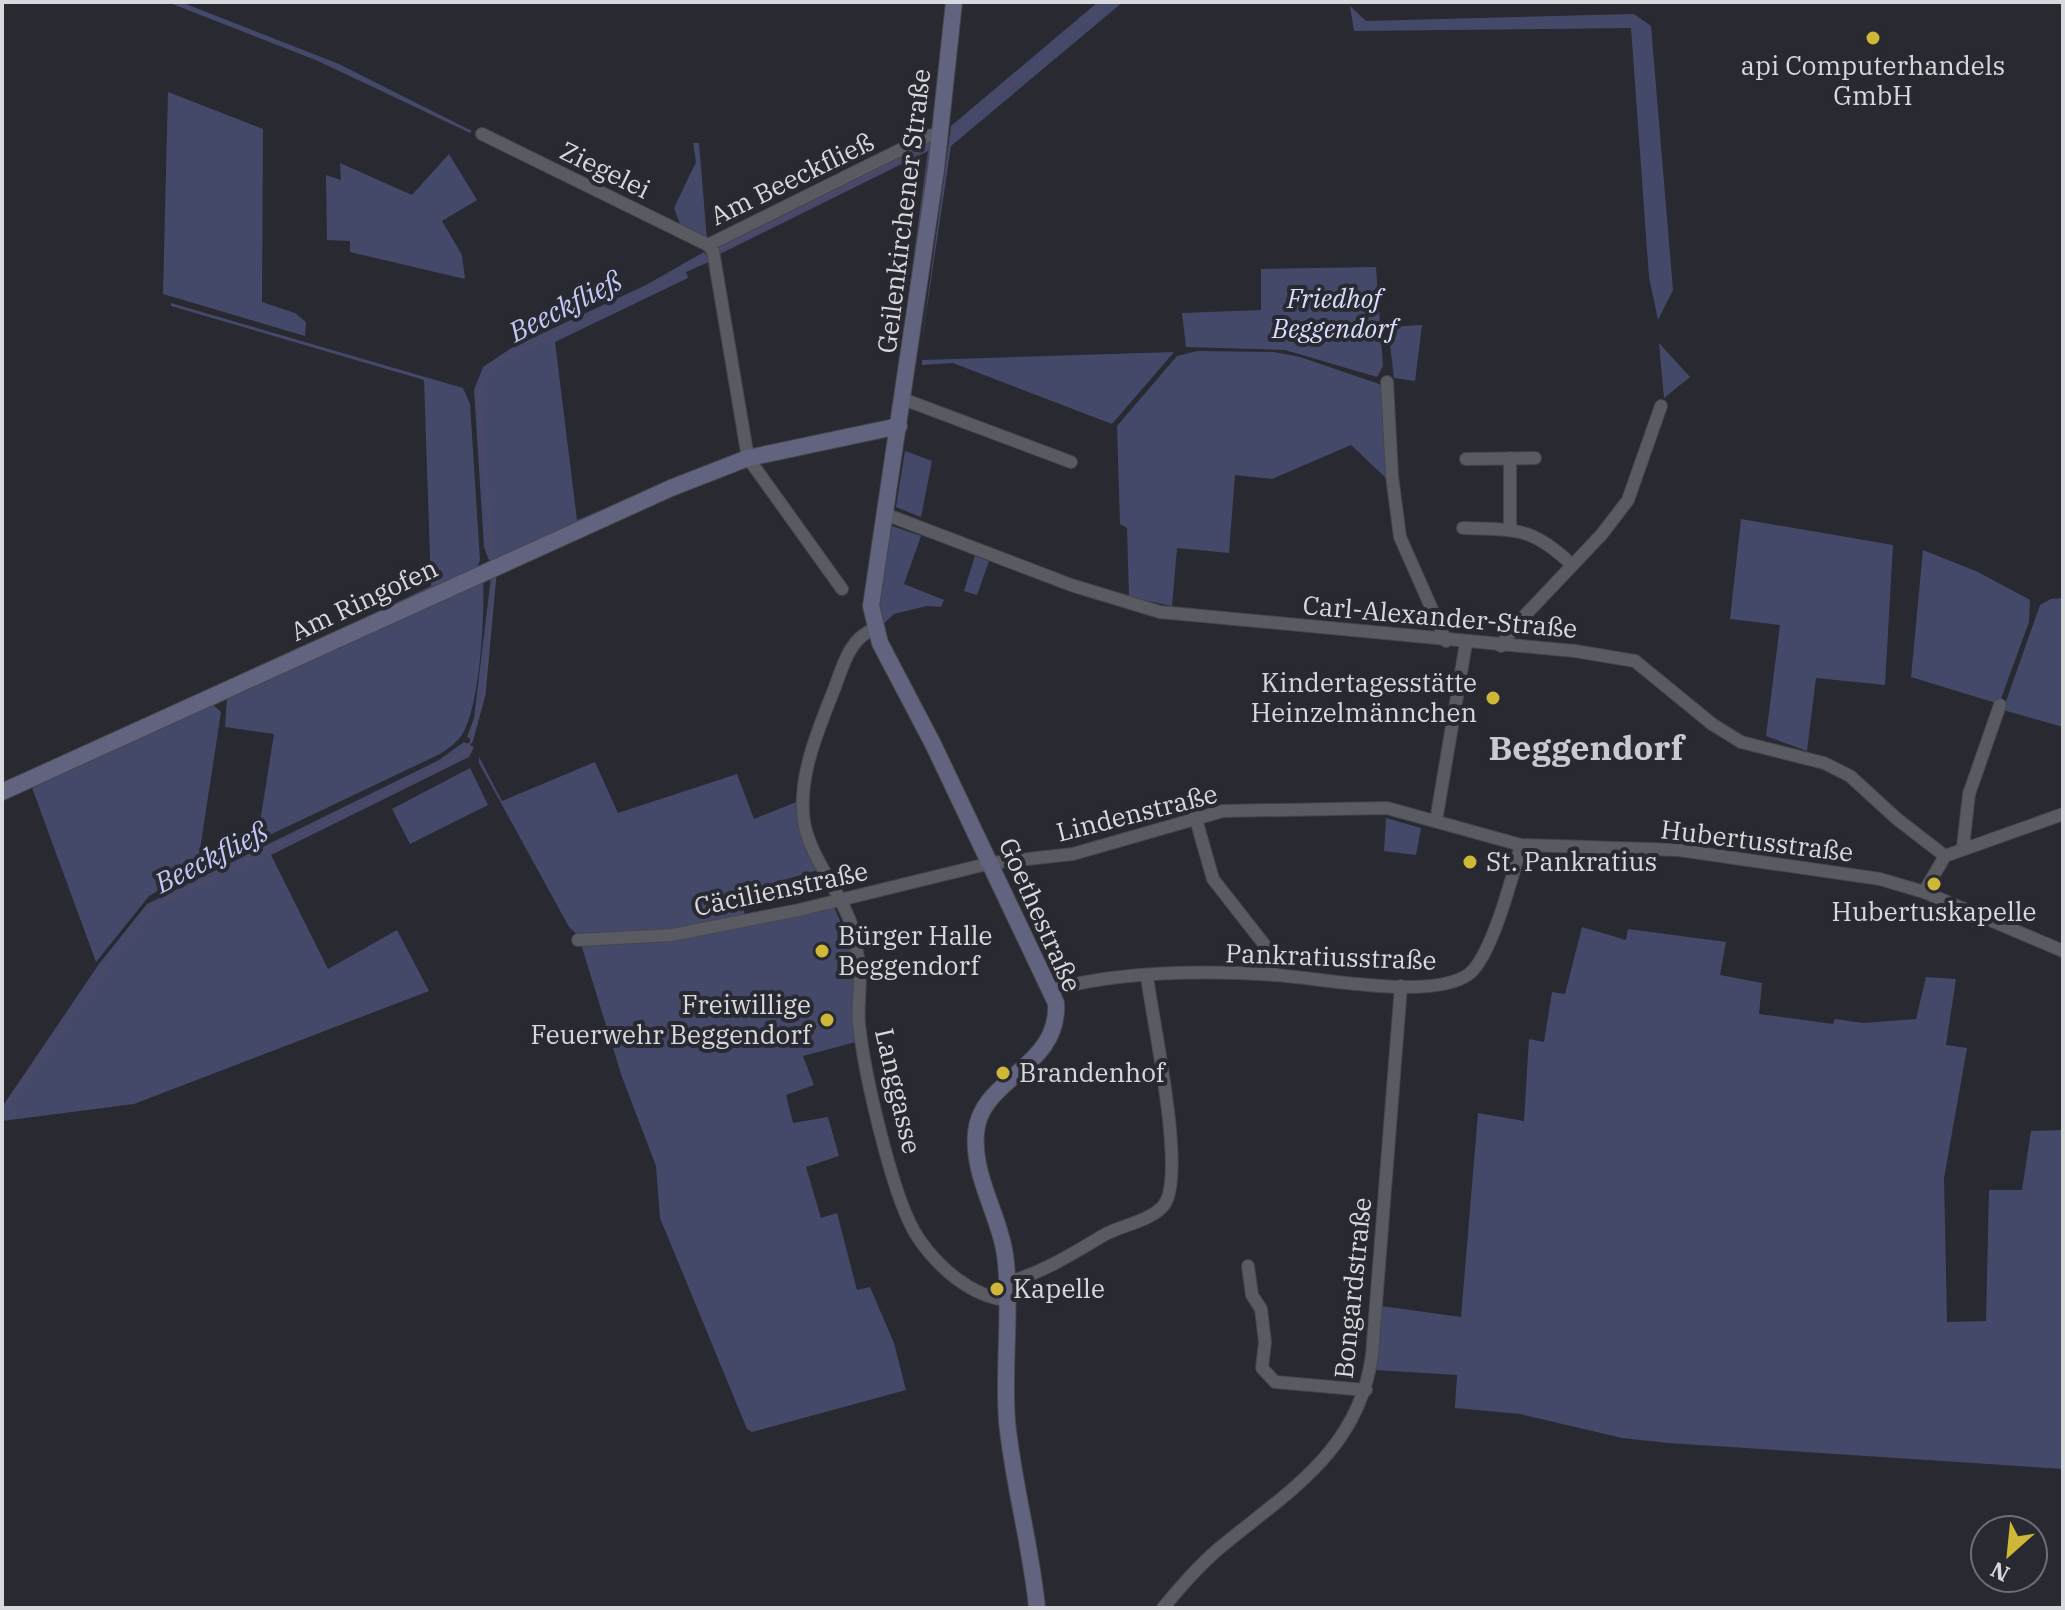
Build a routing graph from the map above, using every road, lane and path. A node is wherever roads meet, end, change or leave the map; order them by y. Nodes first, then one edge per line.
1 (954, 2) edge
2 (482, 134) dead end
3 (940, 134) junction
4 (708, 245) junction
5 (1387, 382) dead end
6 (903, 399) junction
7 (1661, 406) dead end
8 (899, 426) junction
9 (748, 458) junction
10 (1510, 458) junction
11 (1535, 458) dead end
12 (1466, 459) dead end
13 (1071, 462) dead end
14 (885, 514) junction
15 (1463, 528) dead end
16 (1510, 530) junction
17 (1571, 564) junction
18 (842, 589) dead end
19 (874, 629) junction
20 (1446, 641) junction
21 (1466, 643) junction
22 (1501, 646) junction
23 (2000, 705) dead end
24 (2, 792) edge
25 (2063, 814) edge
26 (1195, 816) junction
27 (1436, 821) junction
28 (1521, 845) junction
29 (1963, 847) junction
30 (1945, 856) junction
31 (991, 863) junction
32 (1924, 892) junction
33 (840, 899) junction
34 (578, 940) dead end
35 (2063, 951) edge
36 (1274, 975) junction
37 (1147, 976) junction
38 (1401, 986) junction
39 (1051, 990) junction
40 (1248, 1266) dead end
41 (1006, 1291) junction
42 (1366, 1390) junction
43 (1037, 1608) edge
44 (1163, 1608) edge

1 - 3 street, Geilenkirchener Straße
2 - 4 street, Ziegelei
3 - 4 street, Am Beeckfließ
3 - 6 street, Geilenkirchener Straße
4 - 9 street
5 - 20 street
6 - 8 street, Geilenkirchener Straße
6 - 13 street
7 - 17 street
8 - 9 street, Am Ringofen
8 - 14 street, Goethestraße
9 - 18 street
9 - 24 street, Am Ringofen
10 - 11 street
10 - 12 street
10 - 16 street
14 - 19 street, Goethestraße
14 - 20 street, Carl-Alexander-Straße
15 - 16 street
16 - 17 street
17 - 22 street
19 - 31 street, Goethestraße
19 - 33 street, Langgasse
20 - 21 street, Carl-Alexander-Straße
21 - 22 street, Carl-Alexander-Straße
21 - 27 street
22 - 30 street, Carl-Alexander-Straße
23 - 29 street
25 - 29 street
26 - 27 street, Lindenstraße
26 - 31 street, Lindenstraße
26 - 36 street
27 - 28 street, Hubertusstraße
28 - 32 street, Hubertusstraße
28 - 38 street, Pankratiusstraße
29 - 30 street
30 - 32 street
31 - 33 street, Cäcilienstraße
31 - 39 street, Goethestraße
32 - 35 street, Hubertusstraße
33 - 34 street, Cäcilienstraße
33 - 41 street, Langgasse
36 - 37 street, Pankratiusstraße
36 - 38 street, Pankratiusstraße
37 - 39 street, Pankratiusstraße
37 - 41 street
38 - 42 street, Bongardstraße
39 - 41 street, Goethestraße
40 - 42 street
41 - 43 street, Goethestraße
42 - 44 street, Bongardstraße

